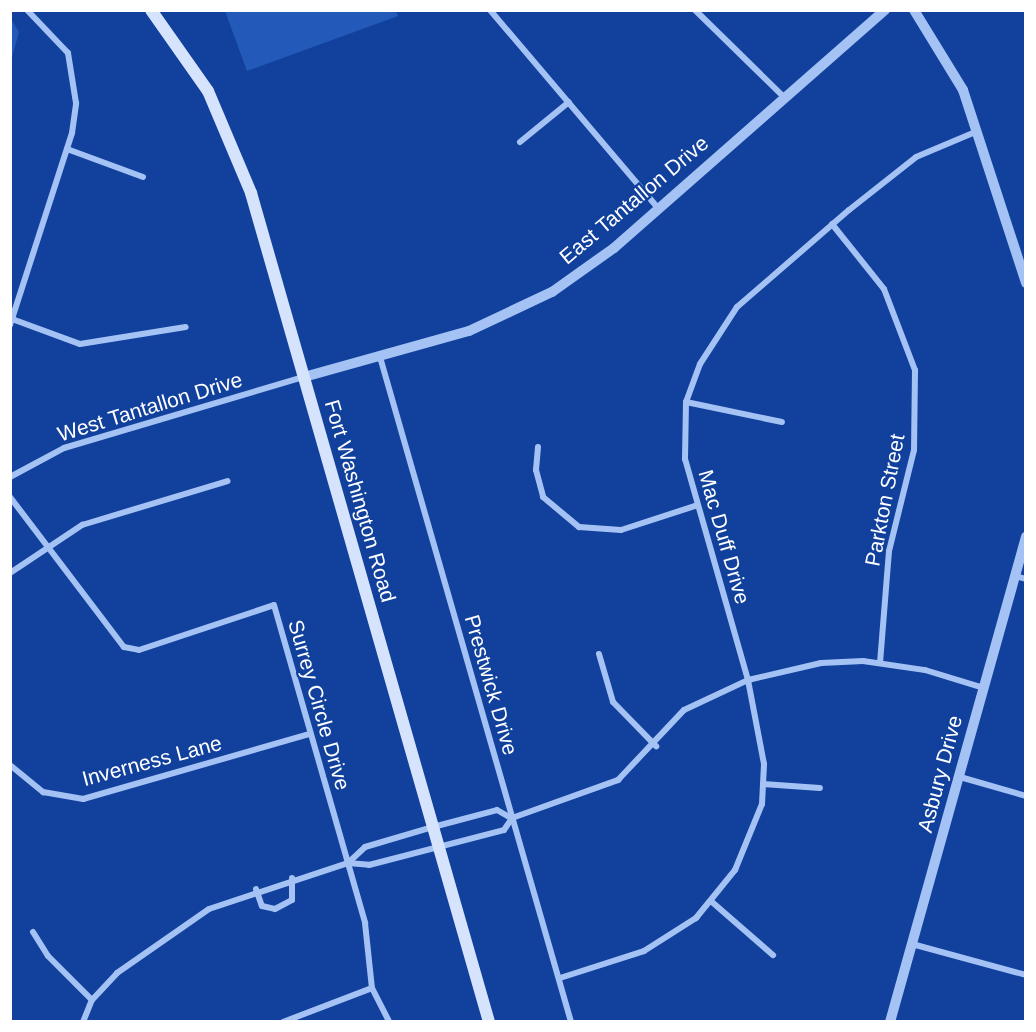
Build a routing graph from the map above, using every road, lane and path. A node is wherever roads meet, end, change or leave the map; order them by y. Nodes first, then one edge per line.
1 (27, 10) edge
2 (151, 10) edge
3 (490, 10) edge
4 (695, 10) edge
5 (885, 10) edge
6 (914, 10) edge
7 (785, 98) junction
8 (569, 102) junction
9 (979, 131) junction
10 (520, 142) dead end
11 (67, 149) junction
12 (143, 177) dead end
13 (658, 208) junction
14 (832, 225) junction
15 (1026, 283) edge
16 (11, 322) edge
17 (186, 327) dead end
18 (380, 357) junction
19 (304, 377) junction
20 (686, 402) junction
21 (782, 422) dead end
22 (538, 447) dead end
23 (10, 477) edge
24 (228, 482) dead end
25 (10, 497) edge
26 (695, 506) junction
27 (1026, 537) edge
28 (48, 546) junction
29 (10, 573) edge
30 (1020, 578) edge
31 (599, 654) dead end
32 (880, 662) junction
33 (748, 680) junction
34 (984, 688) junction
35 (309, 734) junction
36 (656, 746) junction
37 (10, 765) edge
38 (960, 777) junction
39 (763, 784) junction
40 (820, 788) dead end
41 (1026, 796) edge
42 (512, 818) junction
43 (433, 827) junction
44 (440, 847) junction
45 (348, 863) junction
46 (292, 878) junction
47 (256, 889) junction
48 (712, 902) junction
49 (33, 932) dead end
50 (912, 944) junction
51 (773, 955) dead end
52 (1026, 975) edge
53 (560, 978) junction
54 (372, 988) junction
55 (92, 1000) junction
56 (82, 1022) edge
57 (283, 1022) edge
58 (389, 1022) edge
59 (489, 1022) edge
60 (571, 1022) edge
61 (890, 1022) edge

1 - 11 street
2 - 19 main road, Fort Washington Road
3 - 8 street
4 - 7 street
5 - 7 street, East Tantallon Drive
6 - 9 street
7 - 13 street, East Tantallon Drive
8 - 10 street
8 - 13 street
9 - 14 street, Mac Duff Drive
9 - 15 street
11 - 12 street
11 - 16 street
13 - 18 street, East Tantallon Drive
14 - 20 street, Mac Duff Drive
14 - 32 street, Parkton Street
16 - 17 street
18 - 19 street, East Tantallon Drive
18 - 42 street, Prestwick Drive
19 - 23 street, West Tantallon Drive
19 - 43 main road, Fort Washington Road
20 - 21 street
20 - 26 street, Mac Duff Drive
22 - 26 street
24 - 28 street
25 - 28 street, Surrey Circle Drive
26 - 33 street, Mac Duff Drive
27 - 30 street, Asbury Drive
28 - 29 street
28 - 35 street, Surrey Circle Drive
30 - 34 street, Asbury Drive
31 - 36 street
32 - 33 street
32 - 34 street
33 - 36 street
33 - 39 street, Mac Duff Drive
34 - 38 street, Asbury Drive
35 - 37 street, Inverness Lane
35 - 45 street, Surrey Circle Drive
36 - 42 street
38 - 41 street
38 - 50 street, Asbury Drive
39 - 40 street
39 - 48 street, Mac Duff Drive
42 - 43 street
42 - 44 street
42 - 53 street, Prestwick Drive
43 - 44 main road, Fort Washington Road
43 - 45 street
44 - 45 street
44 - 59 main road, Fort Washington Road
45 - 46 street
45 - 54 street, Surrey Circle Drive
46 - 47 street
46 - 47 street
47 - 55 street
48 - 51 street
48 - 53 street, Mac Duff Drive
49 - 55 street
50 - 52 street
50 - 61 street, Asbury Drive
53 - 60 street, Prestwick Drive
54 - 57 street
54 - 58 street
55 - 56 street

